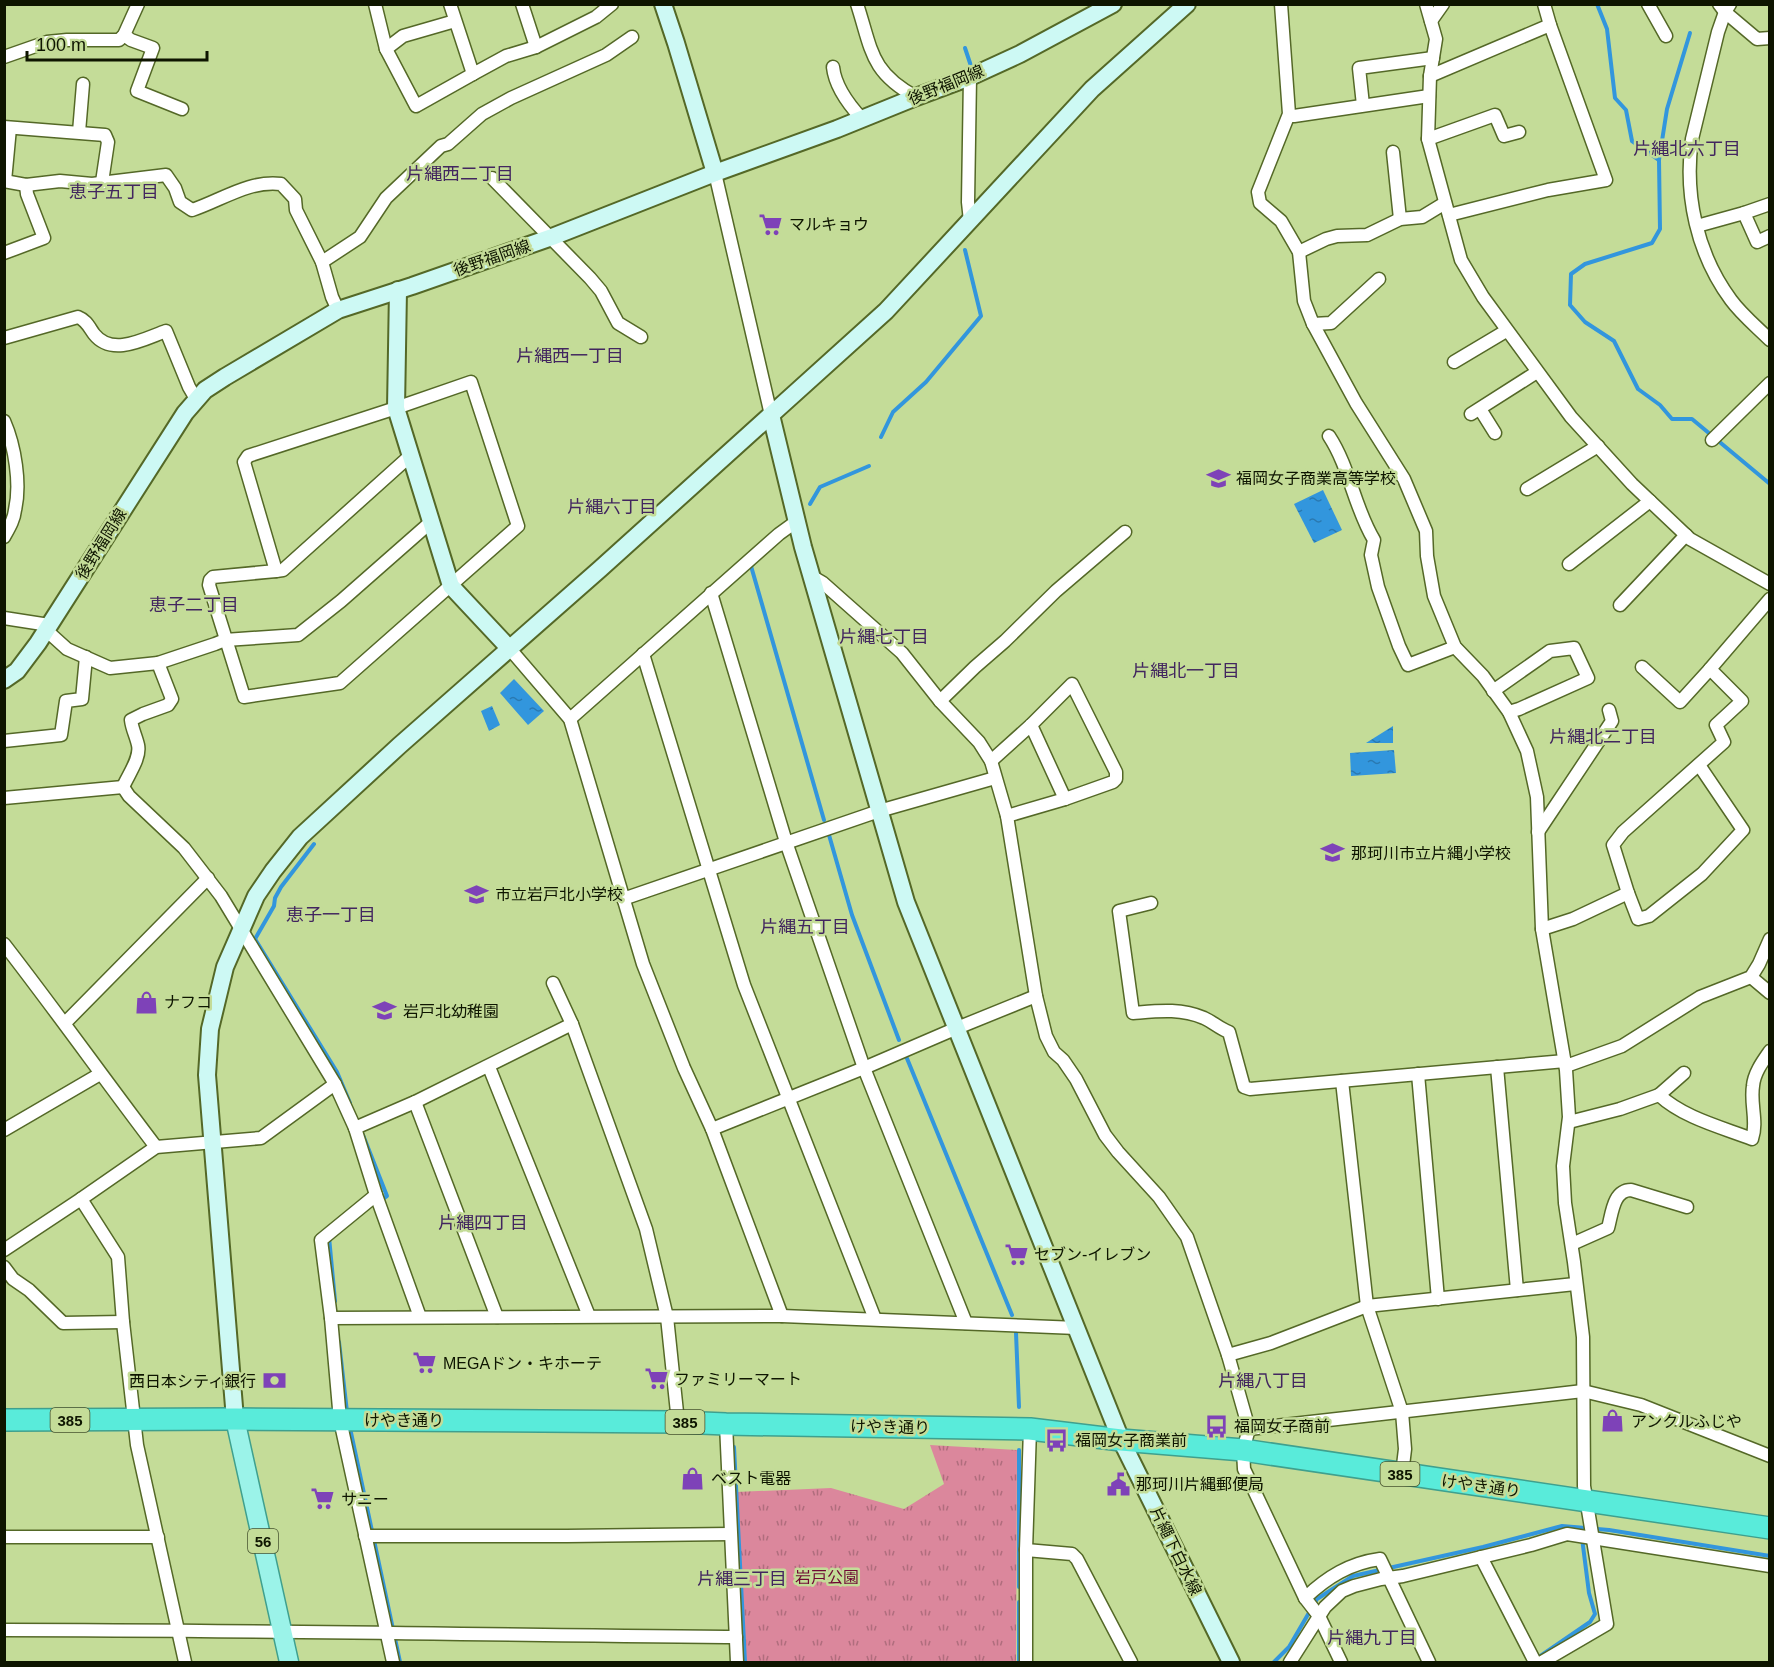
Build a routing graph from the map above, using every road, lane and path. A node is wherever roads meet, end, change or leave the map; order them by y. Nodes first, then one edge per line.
1 (138, 4) edge
2 (375, 4) edge
3 (450, 4) edge
4 (522, 4) edge
5 (591, 4) edge
6 (612, 4) edge
7 (663, 4) edge
8 (857, 4) edge
9 (1113, 4) edge
10 (1187, 4) edge
11 (1281, 4) edge
12 (1426, 4) edge
13 (1443, 4) edge
14 (1544, 4) edge
15 (1648, 4) edge
16 (1724, 7) edge
17 (596, 17) junction
18 (455, 21) junction
19 (1431, 21) junction
20 (1550, 25) junction
21 (124, 34) junction
22 (1666, 36) dead end
23 (632, 37) dead end
24 (1770, 38) edge
25 (536, 47) junction
26 (386, 49) junction
27 (4, 57) edge
28 (1433, 58) junction
29 (832, 67) dead end
30 (473, 74) junction
31 (1430, 76) junction
32 (970, 77) junction
33 (83, 84) dead end
34 (1429, 96) junction
35 (916, 97) junction
36 (1363, 105) junction
37 (182, 109) dead end
38 (1289, 116) junction
39 (862, 119) junction
40 (7, 127) edge
41 (79, 132) junction
42 (1519, 132) dead end
43 (1428, 139) junction
44 (1393, 152) dead end
45 (715, 173) junction
46 (492, 178) dead end
47 (5, 181) edge
48 (102, 182) junction
49 (26, 184) junction
50 (1770, 204) edge
51 (1447, 209) junction
52 (1744, 213) junction
53 (1400, 219) junction
54 (969, 221) junction
55 (1697, 226) junction
56 (1770, 236) edge
57 (552, 237) junction
58 (1299, 252) junction
59 (4, 253) edge
60 (322, 262) junction
61 (1379, 279) dead end
62 (398, 290) junction
63 (338, 310) junction
64 (1313, 324) junction
65 (1506, 331) junction
66 (641, 337) dead end
67 (4, 338) edge
68 (1770, 340) edge
69 (1454, 362) dead end
70 (1537, 372) junction
71 (1770, 383) edge
72 (196, 399) junction
73 (396, 408) junction
74 (771, 416) junction
75 (4, 421) edge
76 (1495, 433) dead end
77 (1329, 436) dead end
78 (1712, 440) dead end
79 (1598, 446) junction
80 (411, 454) junction
81 (1527, 489) dead end
82 (1650, 501) junction
83 (432, 521) junction
84 (797, 521) junction
85 (1125, 532) dead end
86 (1686, 535) junction
87 (4, 537) edge
88 (1569, 564) dead end
89 (276, 571) junction
90 (811, 576) junction
91 (1770, 584) edge
92 (451, 586) junction
93 (711, 593) junction
94 (1770, 599) edge
95 (1620, 605) dead end
96 (4, 618) edge
97 (48, 628) junction
98 (225, 640) junction
99 (509, 648) junction
100 (1455, 648) junction
101 (643, 654) junction
102 (86, 657) junction
103 (158, 663) junction
104 (1642, 667) dead end
105 (1710, 669) junction
106 (6, 677) edge
107 (1493, 691) junction
108 (940, 701) junction
109 (1609, 710) dead end
110 (1509, 712) junction
111 (570, 719) junction
112 (1031, 725) junction
113 (4, 741) edge
114 (991, 761) junction
115 (1699, 765) junction
116 (995, 778) junction
117 (123, 787) junction
118 (4, 798) edge
119 (1065, 799) junction
120 (879, 811) junction
121 (1007, 816) junction
122 (1538, 832) junction
123 (786, 842) junction
124 (709, 870) junction
125 (208, 878) junction
126 (1628, 893) junction
127 (622, 899) junction
128 (1151, 903) dead end
129 (241, 927) junction
130 (1542, 929) junction
131 (1770, 939) edge
132 (4, 944) edge
133 (1751, 977) junction
134 (553, 982) dead end
135 (1770, 993) edge
136 (1036, 996) junction
137 (65, 1023) junction
138 (572, 1024) junction
139 (957, 1028) junction
140 (1770, 1051) edge
141 (1566, 1063) junction
142 (489, 1066) junction
143 (1497, 1067) junction
144 (864, 1068) junction
145 (100, 1074) junction
146 (1418, 1074) junction
147 (1684, 1074) dead end
148 (1342, 1081) junction
149 (335, 1084) junction
150 (1659, 1095) junction
151 (787, 1098) junction
152 (415, 1102) junction
153 (1569, 1122) junction
154 (355, 1128) junction
155 (712, 1129) junction
156 (4, 1130) edge
157 (212, 1142) junction
158 (156, 1147) junction
159 (376, 1195) junction
160 (81, 1199) junction
161 (1687, 1207) dead end
162 (1572, 1244) junction
163 (4, 1250) edge
164 (4, 1267) edge
165 (1575, 1284) junction
166 (1517, 1290) junction
167 (1438, 1299) junction
168 (1367, 1306) junction
169 (589, 1316) junction
170 (782, 1316) junction
171 (420, 1317) junction
172 (497, 1317) junction
173 (667, 1317) junction
174 (332, 1318) junction
175 (874, 1318) junction
176 (123, 1322) junction
177 (966, 1323) junction
178 (1077, 1328) junction
179 (1228, 1355) junction
180 (1583, 1391) junction
181 (1402, 1412) junction
182 (235, 1419) junction
183 (4, 1420) edge
184 (135, 1420) junction
185 (340, 1420) junction
186 (678, 1422) junction
187 (726, 1424) junction
188 (1030, 1429) junction
189 (1249, 1429) junction
190 (1121, 1440) junction
191 (1243, 1450) junction
192 (1770, 1456) edge
193 (1402, 1474) junction
194 (1588, 1512) junction
195 (1770, 1528) edge
196 (730, 1534) junction
197 (365, 1536) junction
198 (4, 1537) edge
199 (158, 1537) junction
200 (1592, 1539) junction
201 (1026, 1550) junction
202 (1481, 1557) junction
203 (1770, 1566) edge
204 (1388, 1578) junction
205 (1305, 1598) junction
206 (1319, 1616) junction
207 (4, 1630) edge
208 (178, 1630) junction
209 (283, 1633) junction
210 (385, 1634) junction
211 (736, 1637) junction
212 (185, 1662) edge
213 (290, 1662) edge
214 (393, 1662) edge
215 (737, 1662) edge
216 (1026, 1662) edge
217 (1131, 1662) edge
218 (1231, 1662) edge
219 (1290, 1662) edge
220 (1341, 1662) edge
221 (1429, 1662) edge
222 (1535, 1662) edge
223 (1542, 1662) edge

1 - 21 street
2 - 26 street
3 - 18 street
4 - 25 street
5 - 17 street
6 - 17 street
7 - 45 street
8 - 35 street
9 - 32 street, 後野福岡線
10 - 54 street
11 - 38 street
12 - 19 street
13 - 19 street
14 - 20 street
15 - 22 street
16 - 24 street
16 - 55 street
17 - 25 street
18 - 26 street
18 - 30 street
19 - 28 street
20 - 31 street
20 - 51 street
21 - 27 street
21 - 37 street
23 - 60 street
25 - 30 street
26 - 30 street
28 - 31 street
28 - 36 street
29 - 39 street
31 - 34 street
32 - 35 street, 後野福岡線
32 - 54 street
33 - 41 street
34 - 36 street
34 - 43 street
35 - 39 street, 後野福岡線
36 - 38 street
38 - 58 street
39 - 45 street, 後野福岡線
40 - 41 street
40 - 47 street
41 - 48 street
42 - 43 street
43 - 51 street
44 - 53 street
45 - 57 street, 後野福岡線
45 - 74 street
46 - 57 street
47 - 49 street
48 - 49 street
48 - 60 street
49 - 59 street
50 - 52 street
51 - 53 street
51 - 65 street
52 - 55 street
52 - 56 street
53 - 58 street
54 - 74 street
55 - 68 street
57 - 62 street, 後野福岡線
57 - 66 street
58 - 64 street
60 - 63 street
61 - 64 street
62 - 63 street, 後野福岡線
62 - 73 street
63 - 72 street, 後野福岡線
64 - 100 street
65 - 69 street
65 - 70 street
67 - 72 street
70 - 76 street
70 - 79 street
71 - 78 street
72 - 97 street, 後野福岡線
73 - 80 street
73 - 89 street
73 - 92 street
74 - 84 street, 片繩下白水線
74 - 99 street
75 - 87 street
77 - 100 street
79 - 81 street
79 - 82 street
80 - 83 street
80 - 89 street
82 - 86 street
82 - 88 street
83 - 92 street
83 - 98 street
84 - 90 street, 片繩下白水線
84 - 93 street
85 - 108 street
86 - 91 street
86 - 95 street
89 - 98 street
90 - 108 street
90 - 120 street, 片繩下白水線
92 - 98 street
92 - 99 street
93 - 101 street
93 - 123 street
94 - 105 street
96 - 97 street
97 - 102 street
97 - 106 street, 後野福岡線
98 - 103 street
99 - 111 street
99 - 129 street
100 - 107 street
101 - 111 street
101 - 124 street
102 - 103 street
102 - 113 street
103 - 117 street
104 - 105 street
105 - 115 street
107 - 110 street
107 - 110 street
108 - 114 street
109 - 122 street
110 - 122 street
111 - 127 street
112 - 114 street
112 - 119 street
112 - 119 street
114 - 116 street
115 - 126 street
115 - 126 street
116 - 120 street
116 - 121 street
117 - 118 street
117 - 125 street
119 - 121 street
120 - 123 street
120 - 139 street, 片繩下白水線
121 - 136 street
122 - 130 street
123 - 124 street
123 - 144 street
124 - 127 street
124 - 151 street
125 - 129 street
125 - 137 street
126 - 130 street
127 - 155 street
128 - 148 street
129 - 149 street
129 - 157 street
130 - 141 street
131 - 133 street
132 - 137 street
133 - 135 street
133 - 141 street
134 - 138 street
136 - 139 street
136 - 179 street
137 - 145 street
138 - 142 street
138 - 173 street
139 - 144 street
139 - 178 street, 片繩下白水線
140 - 150 street
141 - 143 street
141 - 153 street
142 - 152 street
142 - 169 street
143 - 146 street
143 - 166 street
144 - 151 street
144 - 177 street
145 - 156 street
145 - 158 street
146 - 148 street
146 - 167 street
147 - 150 street
148 - 168 street
149 - 154 street
149 - 157 street
150 - 153 street
151 - 155 street
151 - 175 street
152 - 154 street
152 - 172 street
153 - 162 street
154 - 159 street
155 - 170 street
157 - 158 street
157 - 182 street
158 - 160 street
159 - 171 street
159 - 174 street
160 - 163 street
160 - 176 street
161 - 162 street
162 - 165 street
164 - 176 street
165 - 166 street
165 - 180 street
166 - 167 street
167 - 168 street
168 - 179 street
168 - 181 street
169 - 172 street
169 - 173 street
170 - 173 street
170 - 175 street
171 - 172 street
171 - 174 street
173 - 186 street
174 - 185 street
175 - 177 street
176 - 184 street
177 - 178 street
178 - 190 street, 片繩下白水線
179 - 189 street
180 - 181 street
180 - 192 street
180 - 194 street
181 - 189 street
181 - 193 street
182 - 184 highway, けやき通り / 385
182 - 185 highway, けやき通り / 385
182 - 209 main road, 56
183 - 184 highway, けやき通り / 385
184 - 199 street
185 - 186 highway, けやき通り / 385
185 - 197 street
186 - 187 highway, けやき通り / 385
187 - 188 highway, けやき通り / 385
187 - 196 street
188 - 190 highway, けやき通り / 385
188 - 201 street
189 - 191 street
190 - 191 highway, けやき通り / 385
190 - 218 street, 片繩下白水線
191 - 193 highway, けやき通り / 385
191 - 205 street
193 - 194 highway, けやき通り / 385
194 - 195 highway, けやき通り / 385
194 - 200 street
196 - 197 street
196 - 211 street
197 - 210 street
198 - 199 street
199 - 208 street
200 - 202 street
200 - 203 street
200 - 223 street
201 - 216 street
201 - 217 street
202 - 204 street
202 - 222 street
204 - 205 street
204 - 206 street
204 - 221 street
205 - 206 street
206 - 219 street
206 - 220 street
207 - 208 street
208 - 209 street
208 - 212 street
209 - 210 street
209 - 213 main road, 56
210 - 211 street
210 - 214 street
211 - 215 street

